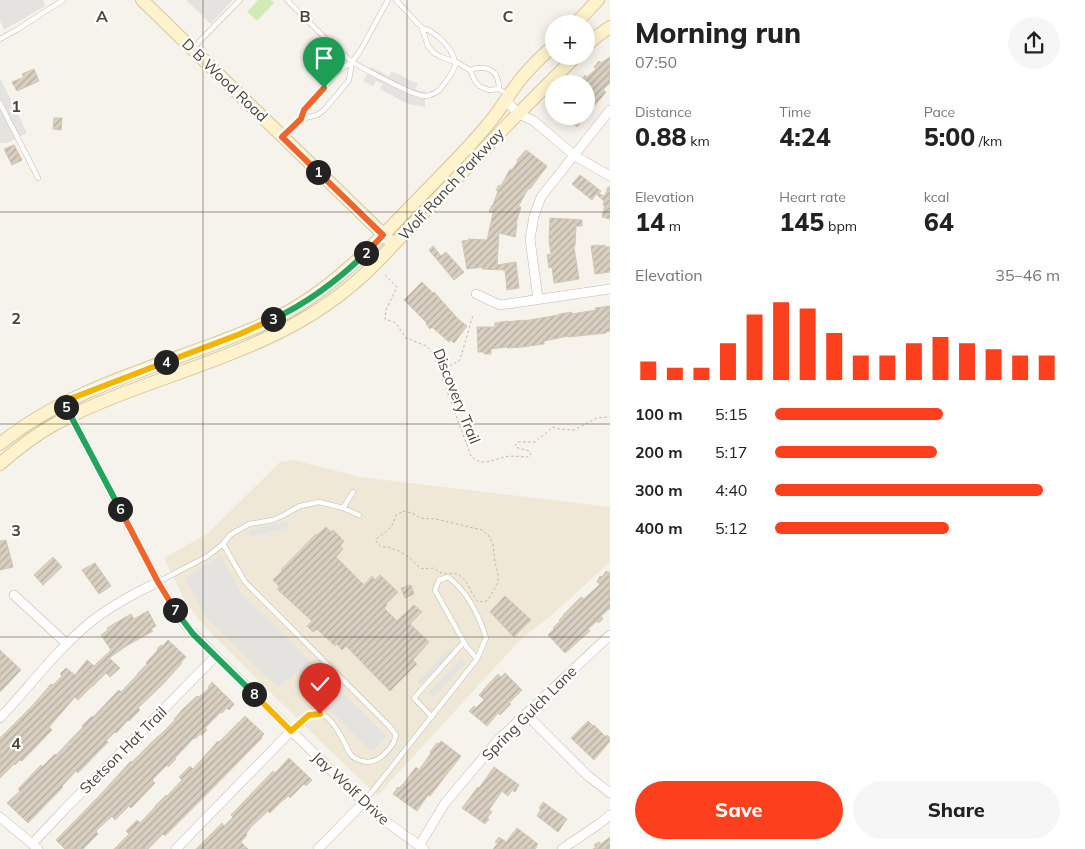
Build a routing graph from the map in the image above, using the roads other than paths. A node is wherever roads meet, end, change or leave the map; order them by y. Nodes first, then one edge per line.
1 (63, 0) edge
2 (142, 0) edge
3 (240, 0) edge
4 (287, 0) edge
5 (388, 0) edge
6 (396, 0) edge
7 (598, 0) edge
8 (584, 15) edge
9 (610, 27) edge
10 (422, 28) junction
11 (595, 37) edge
12 (0, 39) edge
13 (192, 49) junction
14 (545, 53) edge
15 (352, 62) junction
16 (456, 62) junction
17 (567, 65) edge
18 (470, 70) junction
19 (504, 95) junction
20 (0, 103) edge
21 (610, 110) edge
22 (519, 114) junction
23 (301, 119) junction
24 (282, 137) junction
25 (575, 156) junction
26 (610, 176) edge
27 (38, 178) dead end
28 (383, 235) junction
29 (394, 245) junction
30 (610, 289) edge
31 (476, 294) dead end
32 (538, 299) junction
33 (64, 402) junction
34 (71, 416) junction
35 (0, 444) edge
36 (0, 464) edge
37 (353, 492) dead end
38 (343, 508) junction
39 (359, 515) dead end
40 (223, 544) junction
41 (158, 582) junction
42 (14, 595) dead end
43 (610, 634) edge
44 (464, 642) junction
45 (67, 644) junction
46 (216, 656) junction
47 (477, 660) junction
48 (526, 714) junction
49 (432, 717) junction
50 (0, 718) edge
51 (291, 731) junction
52 (610, 793) edge
53 (364, 802) junction
54 (610, 815) edge
55 (0, 817) edge
56 (35, 847) edge
57 (422, 847) edge
58 (176, 849) edge
59 (318, 849) edge
60 (562, 849) edge

1 - 12 lane
2 - 13 street, D B Wood Road
3 - 13 lane
4 - 15 lane
5 - 15 lane
6 - 10 lane
7 - 8 street
9 - 11 street
10 - 16 lane
10 - 16 lane
13 - 24 street, D B Wood Road
14 - 19 street, Wolf Ranch Parkway
15 - 16 lane
15 - 23 lane
15 - 23 lane
16 - 18 lane
17 - 22 street, Wolf Ranch Parkway
18 - 19 lane
18 - 19 lane
19 - 22 street
19 - 28 street, Wolf Ranch Parkway
20 - 27 lane
21 - 25 street
22 - 25 street
22 - 29 street, Wolf Ranch Parkway
23 - 24 lane
24 - 28 street, D B Wood Road
25 - 26 street
25 - 32 street
28 - 29 street, D B Wood Road
28 - 33 street, Wolf Ranch Parkway
29 - 34 street, Wolf Ranch Parkway
30 - 32 street
31 - 32 street
33 - 34 street, Jay Wolf Drive
33 - 35 street, Wolf Ranch Parkway
34 - 36 street, Wolf Ranch Parkway
34 - 41 street, Jay Wolf Drive
37 - 38 lane
38 - 39 lane
38 - 40 lane
40 - 41 lane
40 - 51 lane
41 - 45 street
41 - 46 street, Jay Wolf Drive
42 - 45 street
43 - 48 street, Spring Gulch Lane
44 - 47 lane
44 - 47 lane
44 - 49 lane
45 - 50 street
46 - 51 street, Jay Wolf Drive
46 - 56 street, Stetson Hat Trail
47 - 49 lane
48 - 52 street
48 - 57 street, Spring Gulch Lane
49 - 53 lane
51 - 53 street, Jay Wolf Drive
51 - 58 street
53 - 57 street, Jay Wolf Drive
53 - 59 street
54 - 60 street
55 - 56 street

